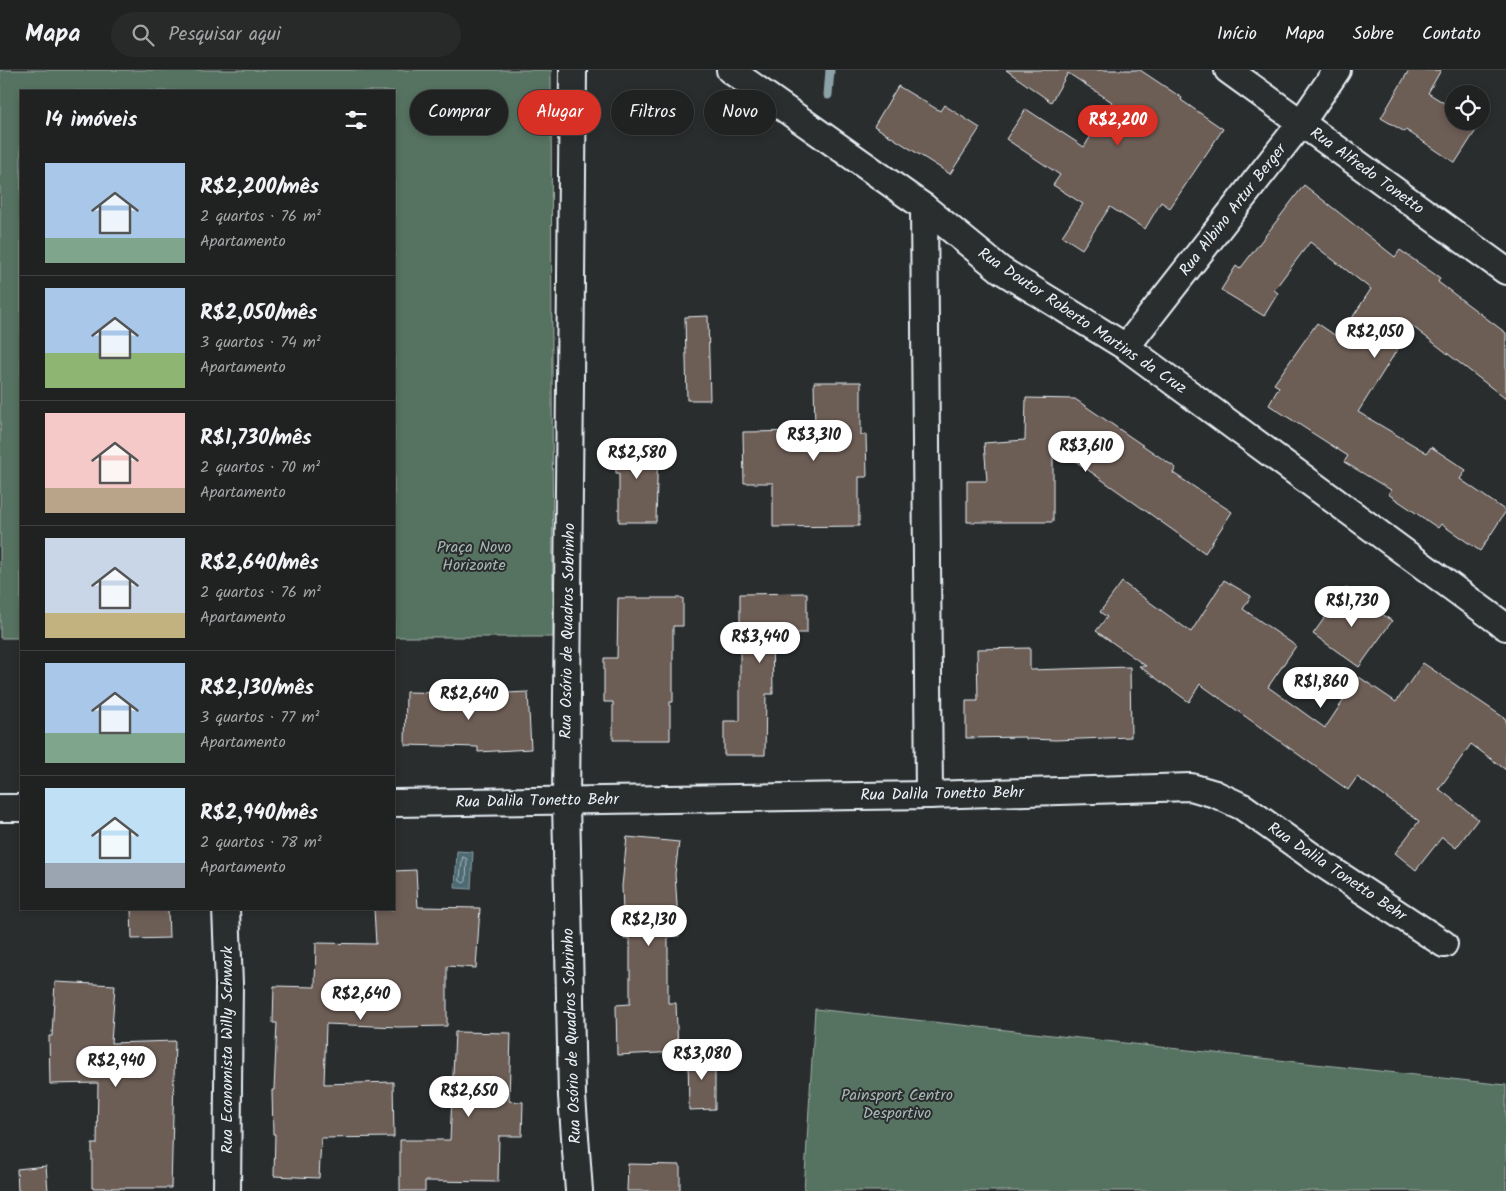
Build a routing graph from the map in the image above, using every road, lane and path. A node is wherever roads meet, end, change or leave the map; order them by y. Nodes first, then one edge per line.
1 (573, 70) edge
2 (730, 70) edge
3 (1228, 70) edge
4 (1337, 70) edge
5 (1300, 123) junction
6 (924, 207) junction
7 (1506, 271) edge
8 (1126, 347) junction
9 (1506, 627) edge
10 (929, 795) junction
11 (566, 801) junction
12 (395, 802) edge
13 (0, 808) edge
14 (20, 808) edge
15 (226, 910) edge
16 (1444, 944) dead end
17 (227, 1191) edge
18 (579, 1191) edge

1 - 11 street, Rua Osório de Quadros Sobrinho
2 - 6 street, Rua Doutor Roberto Martins da Cruz
3 - 5 street, Rua Alfredo Tonetto
4 - 5 street, Rua Albino Artur Berger
5 - 7 street, Rua Alfredo Tonetto
5 - 8 street, Rua Albino Artur Berger
6 - 8 street, Rua Doutor Roberto Martins da Cruz
6 - 10 street
8 - 9 street, Rua Doutor Roberto Martins da Cruz
10 - 11 street, Rua Dalila Tonetto Behr
10 - 16 street, Rua Dalila Tonetto Behr
11 - 12 street, Rua Dalila Tonetto Behr
11 - 18 street, Rua Osório de Quadros Sobrinho
13 - 14 street
15 - 17 street, Rua Economista Willy Schwark

